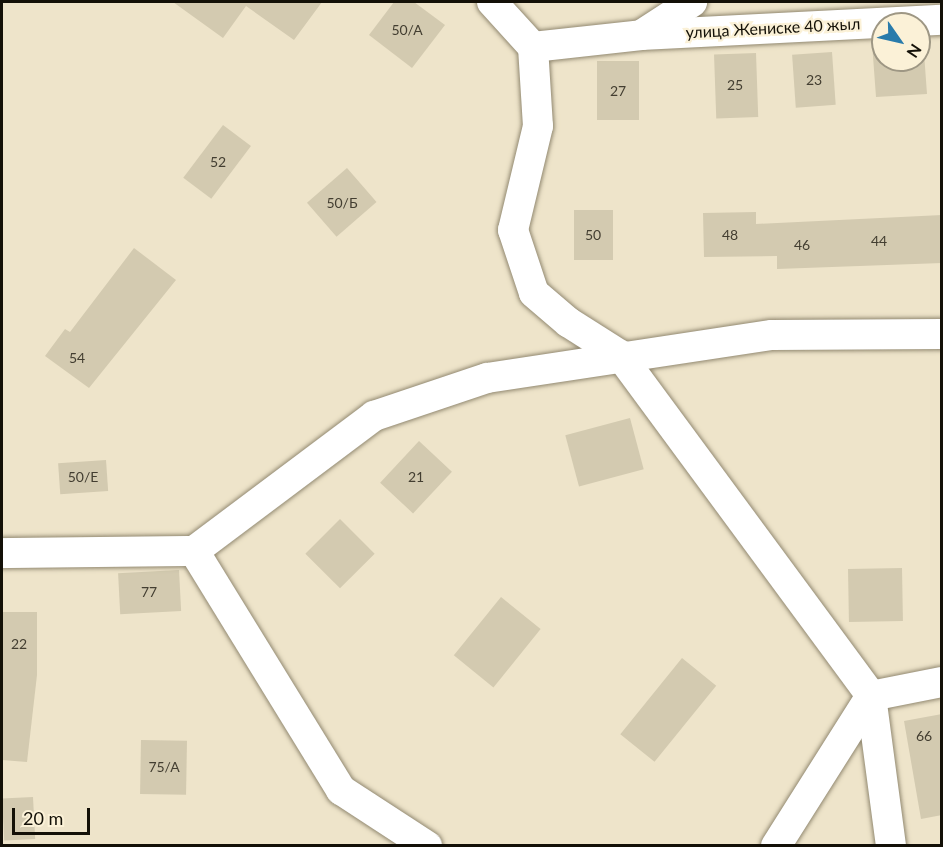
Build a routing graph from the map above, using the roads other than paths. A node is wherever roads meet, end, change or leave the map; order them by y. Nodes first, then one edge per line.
1 (492, 2) edge
2 (692, 2) edge
3 (942, 20) edge
4 (641, 35) junction
5 (533, 47) junction
6 (942, 334) edge
7 (620, 355) junction
8 (194, 551) junction
9 (2, 553) edge
10 (942, 682) edge
11 (871, 696) junction
12 (427, 846) edge
13 (776, 846) edge
14 (891, 846) edge

1 - 5 street
2 - 4 street
3 - 4 street, улица Жениске 40 жыл
4 - 5 street, улица Жениске 40 жыл
5 - 7 street
6 - 7 street
7 - 8 street
7 - 11 street
8 - 9 street
8 - 12 street
10 - 11 street
11 - 13 street
11 - 14 street

